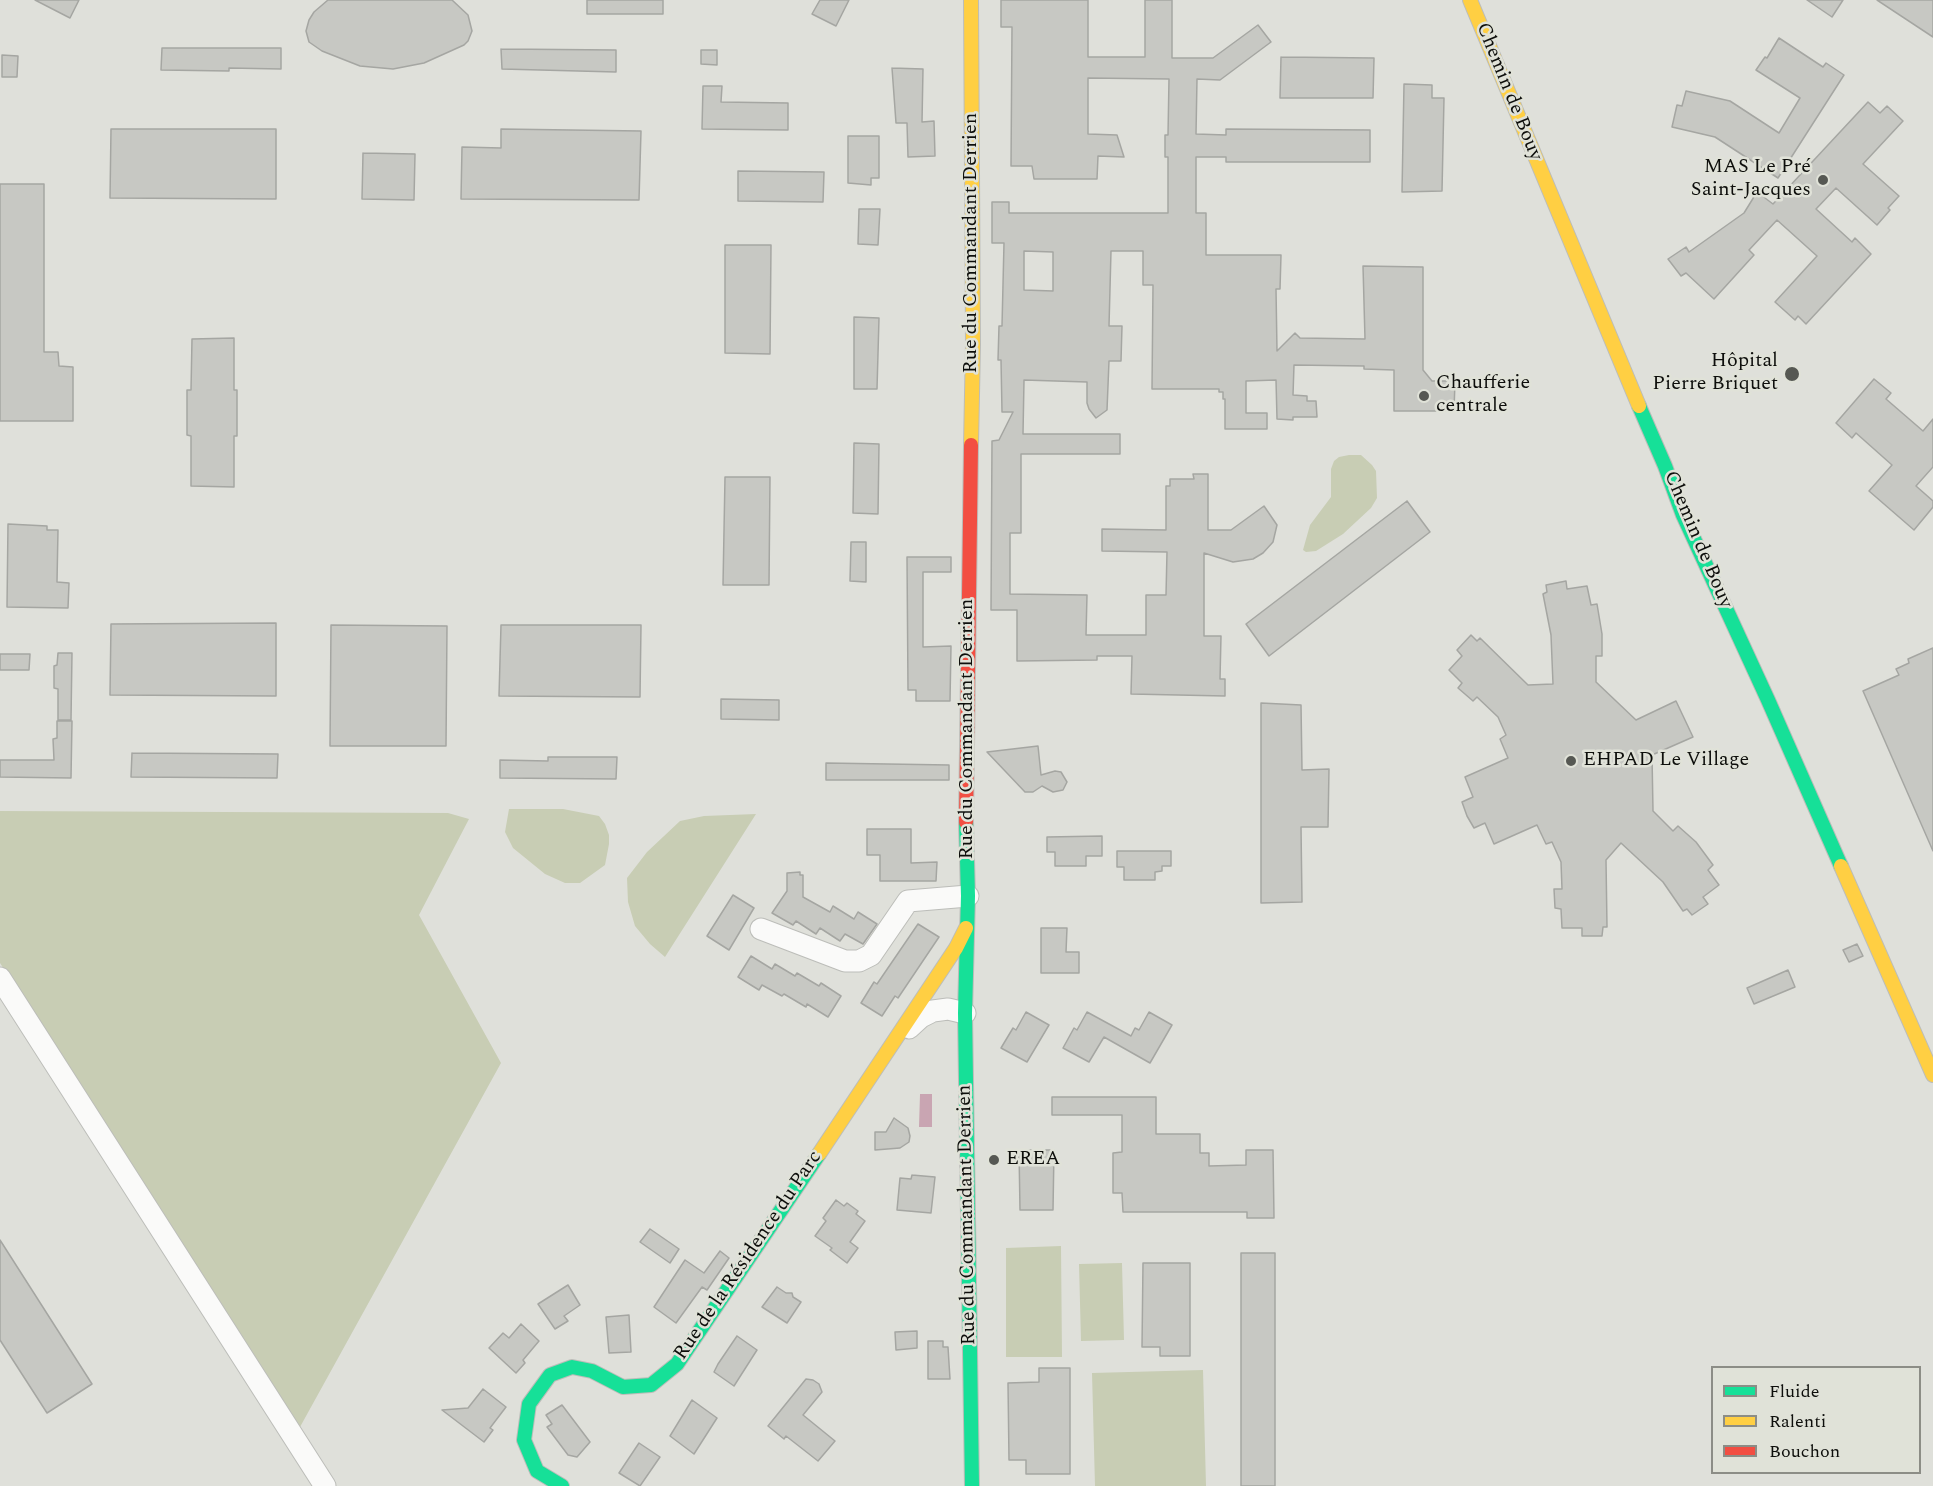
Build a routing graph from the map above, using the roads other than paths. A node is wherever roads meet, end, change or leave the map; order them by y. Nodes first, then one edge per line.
1 (971, 0) edge
2 (1470, 0) edge
3 (968, 896) junction
4 (968, 920) junction
5 (761, 930) dead end
6 (0, 978) edge
7 (965, 1013) junction
8 (895, 1041) junction
9 (1933, 1075) edge
10 (326, 1486) edge
11 (562, 1486) edge
12 (970, 1486) edge

1 - 3 street, Rue du Commandant Derrien
2 - 9 street, Chemin de Bouy
3 - 4 street, Rue du Commandant Derrien
3 - 5 street
4 - 7 street, Rue du Commandant Derrien
4 - 8 street, Rue de la Résidence du Parc
6 - 10 street
7 - 8 street, Rue de la Résidence du Parc
7 - 12 street, Rue du Commandant Derrien
8 - 11 street, Rue de la Résidence du Parc

